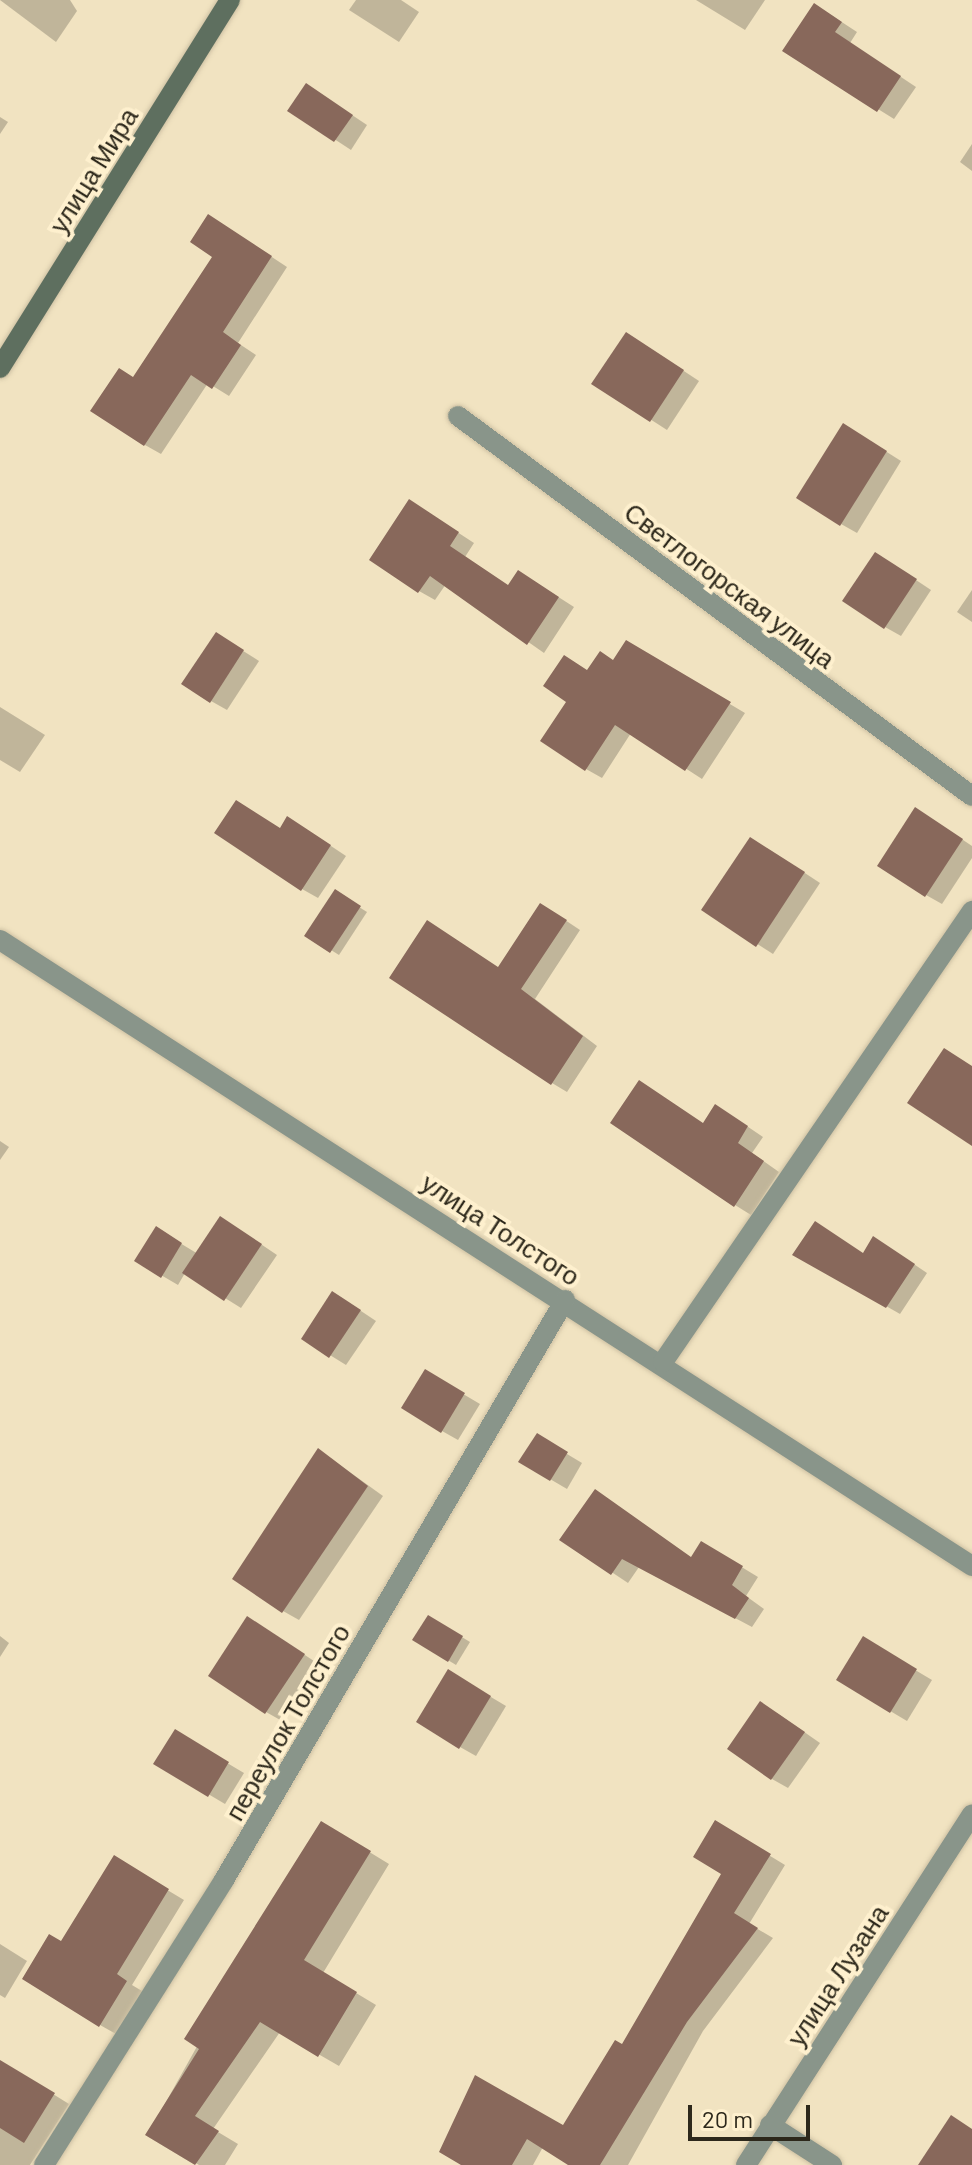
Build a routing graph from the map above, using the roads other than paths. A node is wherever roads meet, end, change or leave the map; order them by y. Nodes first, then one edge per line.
1 (230, 0) edge
2 (0, 368) edge
3 (458, 416) dead end
4 (972, 796) edge
5 (972, 911) edge
6 (0, 940) edge
7 (565, 1300) junction
8 (663, 1362) junction
9 (972, 1566) edge
10 (972, 1814) edge
11 (770, 2125) junction
12 (44, 2165) edge
13 (746, 2165) edge
14 (832, 2165) edge

1 - 2 main road, улица Мира
3 - 4 street, Светлогорская улица
5 - 8 street
6 - 7 street, улица Толстого
7 - 8 street, улица Толстого
7 - 12 street, переулок Толстого
8 - 9 street, улица Толстого
10 - 11 street, улица Лузана
11 - 13 street, улица Лузана
11 - 14 street

